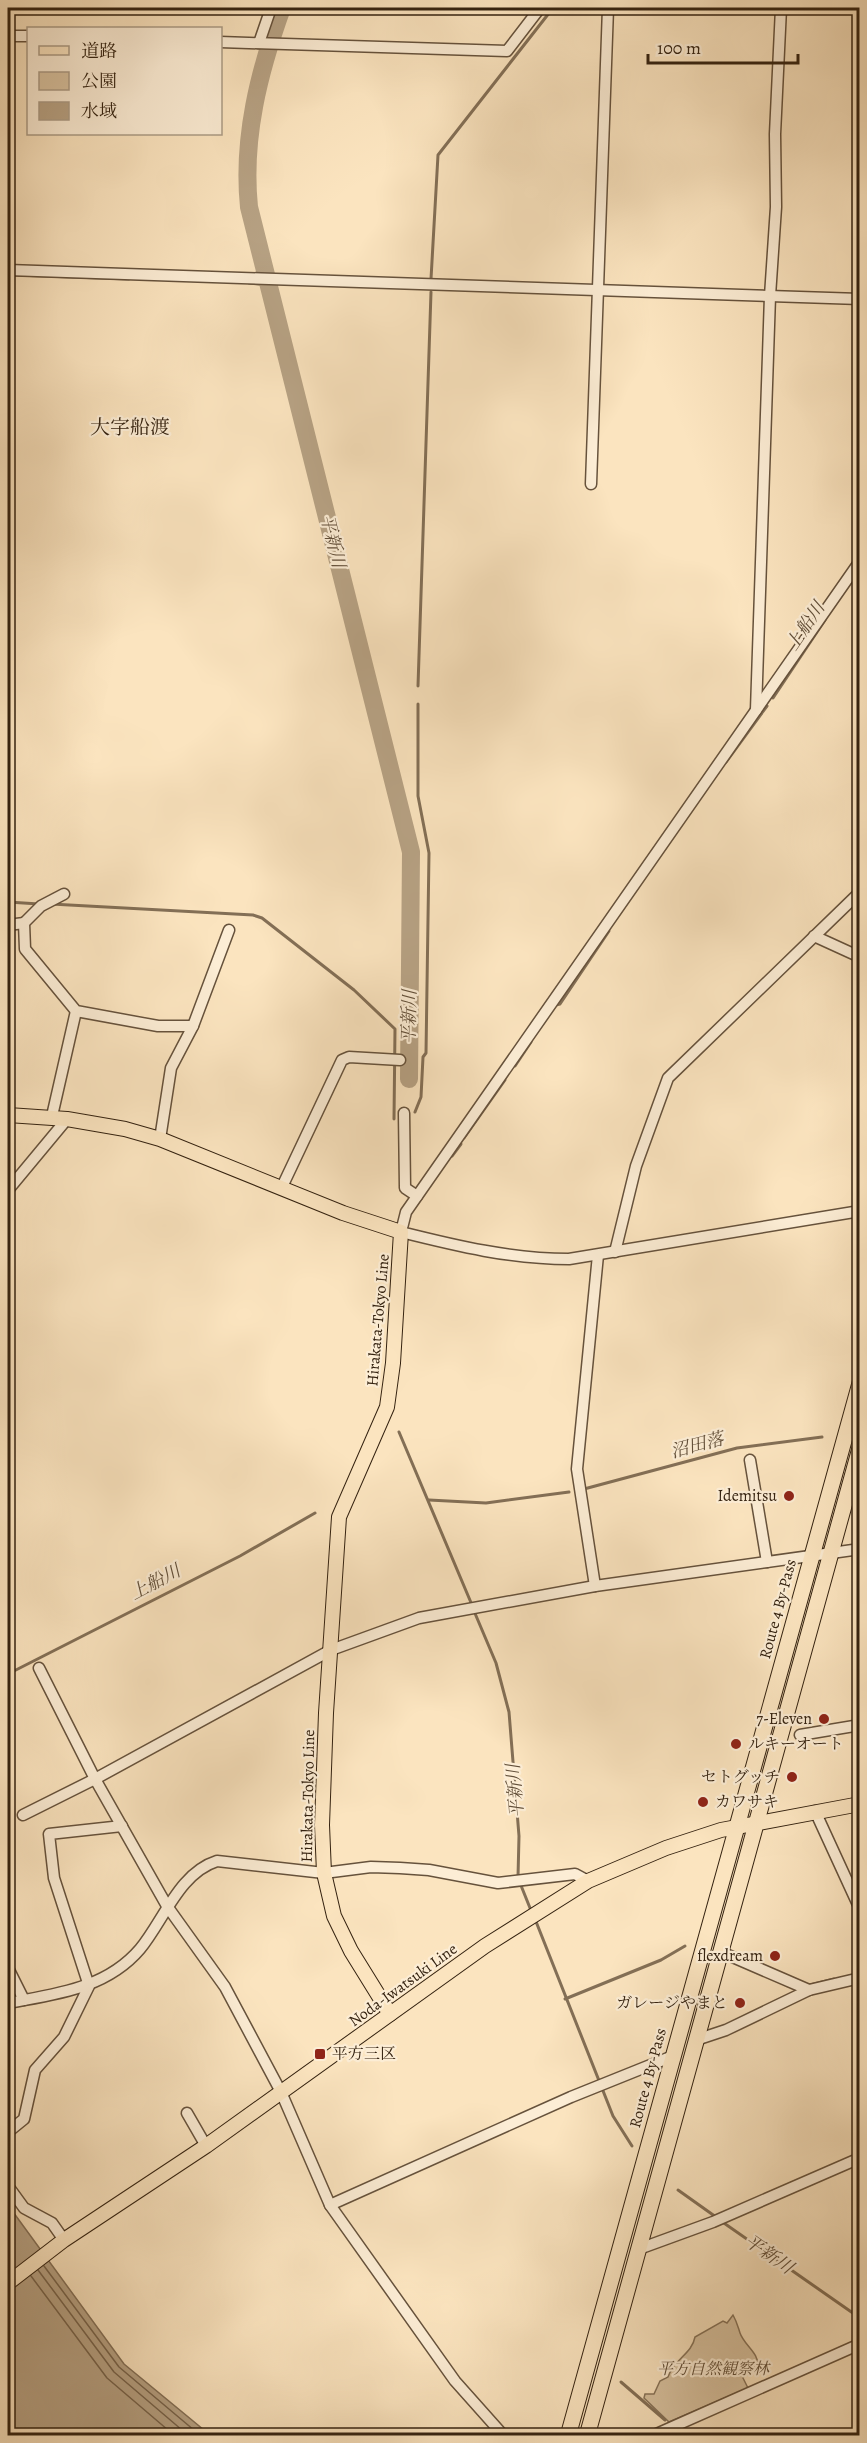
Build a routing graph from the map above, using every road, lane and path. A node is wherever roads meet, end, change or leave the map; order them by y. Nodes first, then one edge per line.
1 (271, 8) edge
2 (540, 8) edge
3 (608, 8) edge
4 (781, 8) edge
5 (8, 36) edge
6 (27, 36) edge
7 (222, 42) edge
8 (259, 43) junction
9 (8, 270) edge
10 (596, 292) junction
11 (770, 296) junction
12 (860, 299) edge
13 (591, 484) dead end
14 (860, 561) edge
15 (756, 710) junction
16 (860, 892) edge
17 (64, 894) dead end
18 (24, 923) junction
19 (8, 925) edge
20 (229, 930) dead end
21 (814, 936) junction
22 (860, 957) edge
23 (76, 1011) junction
24 (193, 1026) junction
25 (400, 1060) dead end
26 (404, 1113) dead end
27 (8, 1115) edge
28 (52, 1116) junction
29 (67, 1119) junction
30 (160, 1139) junction
31 (281, 1189) junction
32 (8, 1190) edge
33 (417, 1196) junction
34 (860, 1211) edge
35 (401, 1232) junction
36 (615, 1252) junction
37 (598, 1255) junction
38 (860, 1383) edge
39 (860, 1448) edge
40 (750, 1460) dead end
41 (860, 1549) edge
42 (830, 1553) junction
43 (811, 1557) junction
44 (767, 1562) junction
45 (595, 1586) junction
46 (331, 1650) junction
47 (39, 1668) dead end
48 (860, 1725) edge
49 (800, 1736) dead end
50 (95, 1779) junction
51 (860, 1804) edge
52 (815, 1811) junction
53 (23, 1815) dead end
54 (756, 1822) junction
55 (122, 1827) junction
56 (736, 1827) junction
57 (324, 1873) junction
58 (588, 1881) junction
59 (167, 1906) junction
60 (860, 1909) edge
61 (721, 1952) junction
62 (8, 1968) edge
63 (860, 1978) edge
64 (89, 1986) junction
65 (808, 1990) junction
66 (24, 2000) junction
67 (8, 2003) edge
68 (390, 2014) junction
69 (696, 2040) junction
70 (673, 2056) junction
71 (281, 2092) junction
72 (187, 2113) dead end
73 (8, 2132) edge
74 (206, 2146) junction
75 (860, 2158) edge
76 (8, 2186) edge
77 (330, 2205) junction
78 (64, 2240) junction
79 (639, 2249) junction
80 (8, 2283) edge
81 (860, 2344) edge
82 (504, 2436) edge
83 (568, 2436) edge
84 (587, 2436) edge
85 (652, 2436) edge

1 - 8 street
2 - 8 street
3 - 10 street
4 - 11 street
5 - 6 street
7 - 8 street
9 - 10 street
10 - 11 street
10 - 13 street
11 - 12 street
11 - 15 street
14 - 15 street
15 - 33 street
16 - 21 street
17 - 18 street
18 - 19 street
18 - 23 street
20 - 24 street
21 - 22 street
21 - 36 street
23 - 24 street
23 - 28 street
24 - 30 street
25 - 31 street
26 - 33 street
27 - 28 main road, Hirakata-Tokyo Line
28 - 29 main road, Hirakata-Tokyo Line
29 - 30 main road, Hirakata-Tokyo Line
29 - 32 street
30 - 31 main road, Hirakata-Tokyo Line
31 - 35 main road, Hirakata-Tokyo Line
33 - 35 street
34 - 36 street
35 - 37 street
35 - 46 main road, Hirakata-Tokyo Line
36 - 37 street
37 - 45 street
38 - 43 highway, Route 4 By-Pass
39 - 42 highway
40 - 44 street
41 - 42 street
42 - 43 street
42 - 54 highway
43 - 44 street
43 - 56 highway, Route 4 By-Pass
44 - 45 street
45 - 46 street
46 - 50 street
46 - 57 main road, Hirakata-Tokyo Line
47 - 50 street
48 - 49 street
50 - 53 street
50 - 55 street
51 - 52 main road, Noda-Iwatsuki Line
52 - 54 main road, Noda-Iwatsuki Line
52 - 60 street
54 - 56 main road, Noda-Iwatsuki Line
54 - 61 highway
55 - 59 street
55 - 64 street
56 - 58 main road, Noda-Iwatsuki Line
56 - 70 highway, Route 4 By-Pass
57 - 58 street
57 - 59 street
57 - 68 main road, Hirakata-Tokyo Line
58 - 68 main road, Noda-Iwatsuki Line
59 - 64 street
59 - 71 street
61 - 65 street
61 - 69 highway
62 - 66 street
63 - 65 street
64 - 66 street
64 - 73 street
65 - 69 street
66 - 67 street
68 - 71 main road, Noda-Iwatsuki Line
69 - 79 highway
70 - 77 street
70 - 83 highway, Route 4 By-Pass
71 - 74 main road, Noda-Iwatsuki Line
71 - 77 street
72 - 74 street
74 - 78 main road, Noda-Iwatsuki Line
75 - 79 street
76 - 78 street
77 - 82 street
78 - 80 main road, Noda-Iwatsuki Line
79 - 84 highway
81 - 85 street

